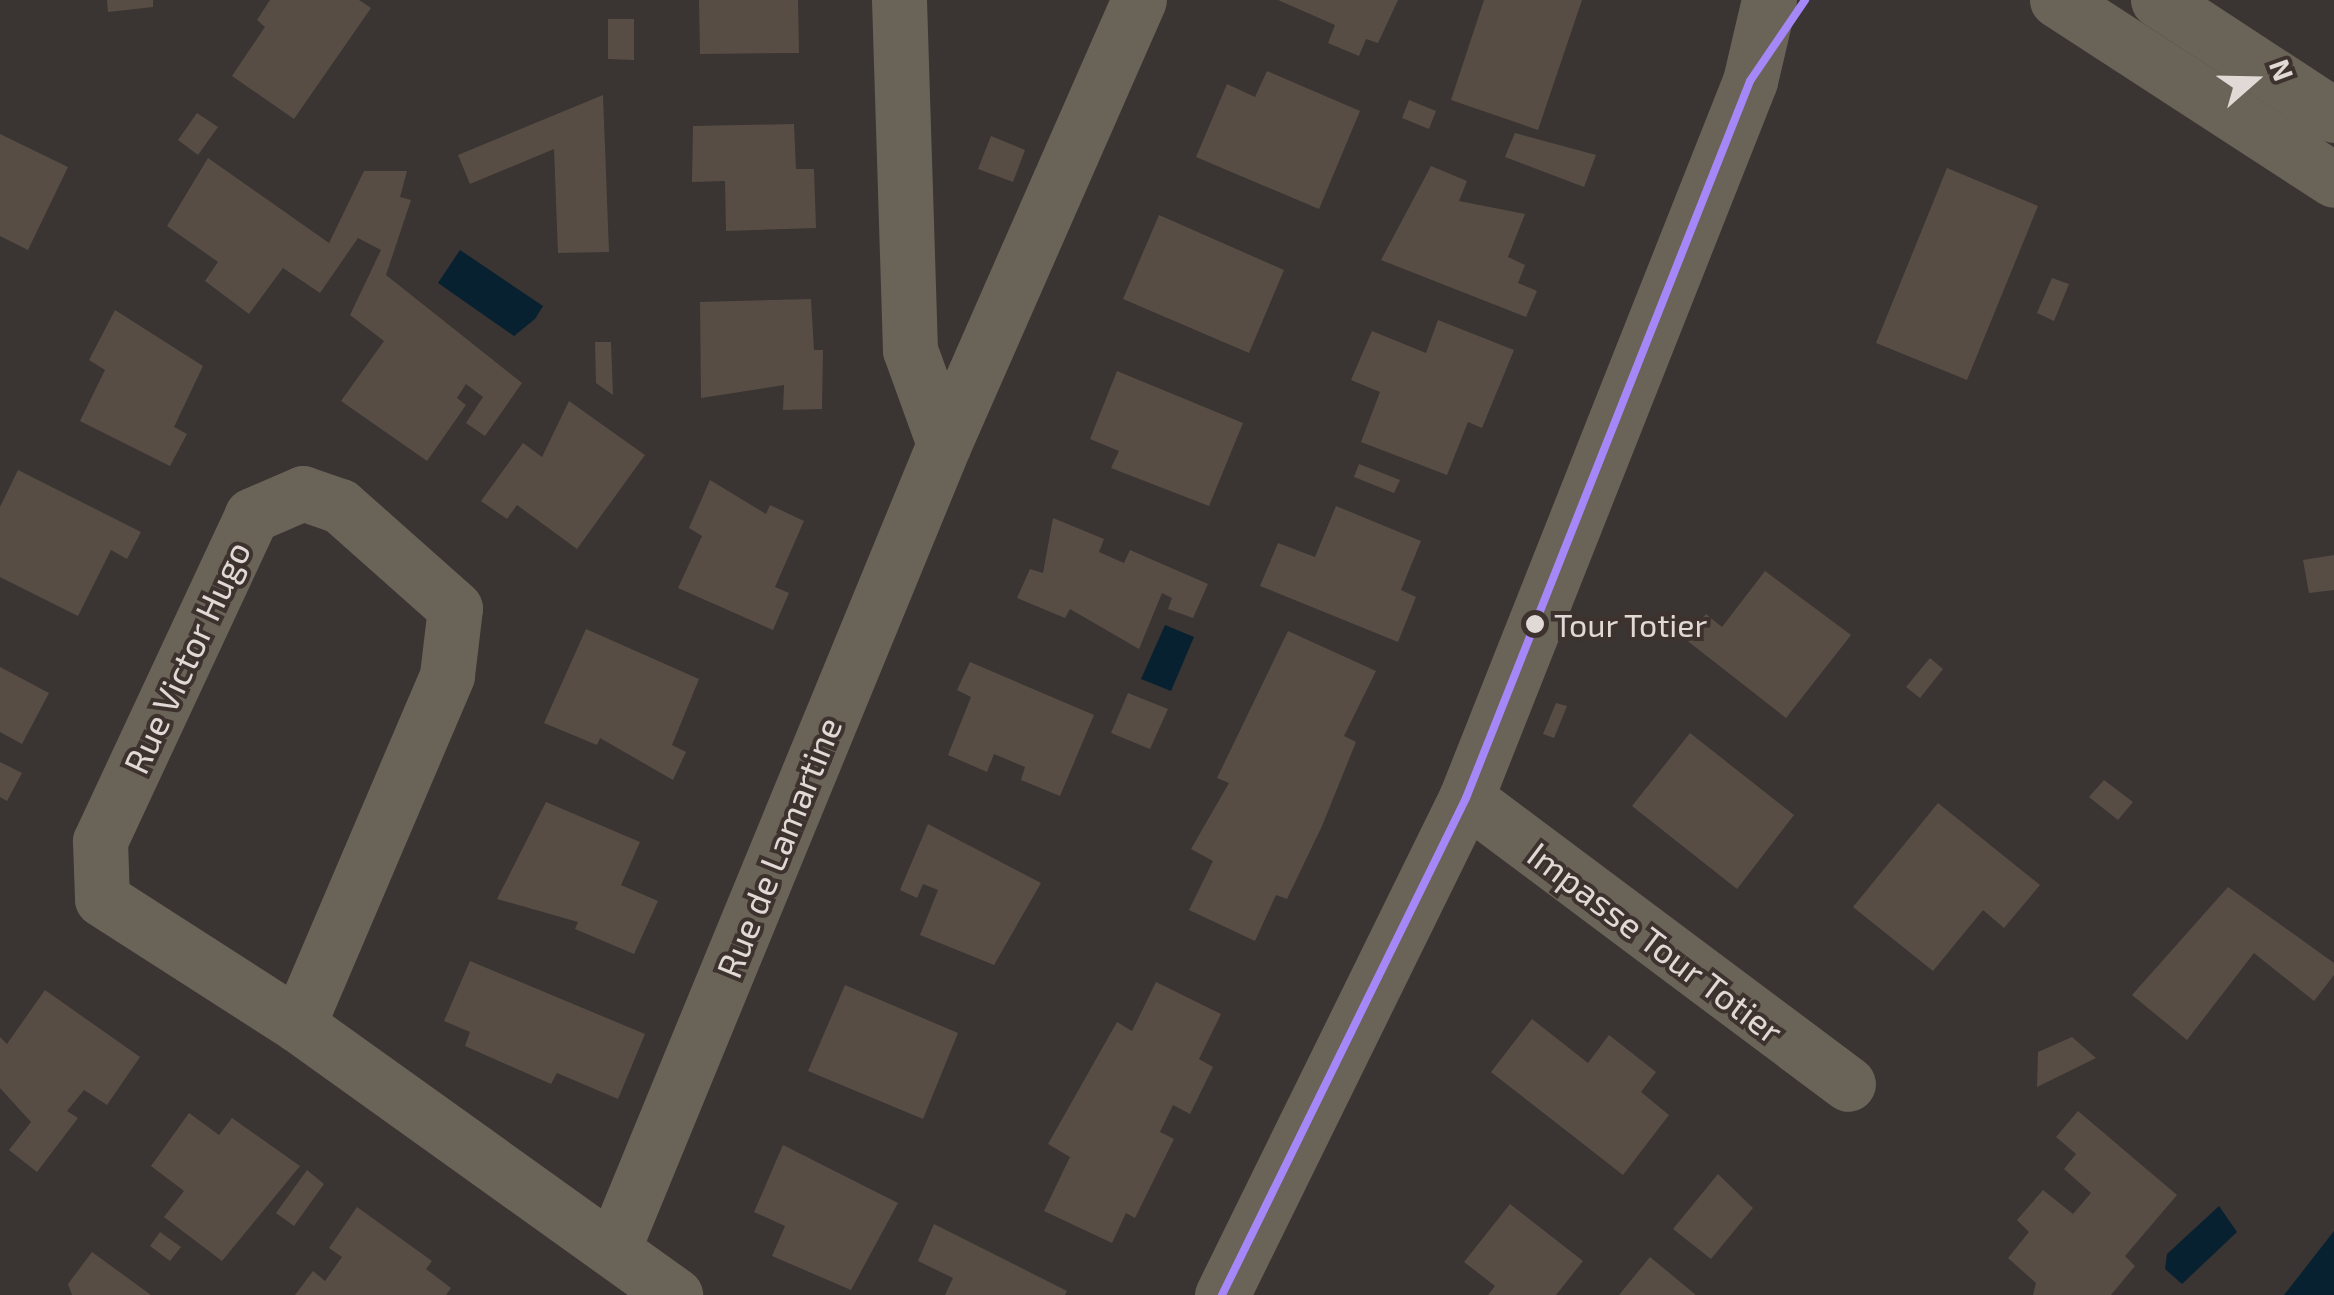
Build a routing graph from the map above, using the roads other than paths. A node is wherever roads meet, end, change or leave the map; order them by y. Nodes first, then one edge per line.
1 (899, 0) edge
2 (1139, 0) edge
3 (1769, 0) edge
4 (1805, 0) edge
5 (2057, 0) edge
6 (2158, 0) edge
7 (1750, 81) junction
8 (2334, 115) edge
9 (2334, 180) edge
10 (944, 444) junction
11 (1466, 798) junction
12 (298, 1025) junction
13 (1848, 1084) dead end
14 (612, 1249) junction
15 (675, 1295) edge
16 (1222, 1295) edge

1 - 10 street
2 - 10 street, Rue de Lamartine
3 - 7 street
4 - 7 street
5 - 9 street
6 - 8 street
7 - 11 street
10 - 14 street, Rue de Lamartine
11 - 13 street, Impasse Tour Totier
11 - 16 street
12 - 12 street, Rue Victor Hugo
12 - 14 street, Rue Victor Hugo
14 - 15 street, Rue Victor Hugo

